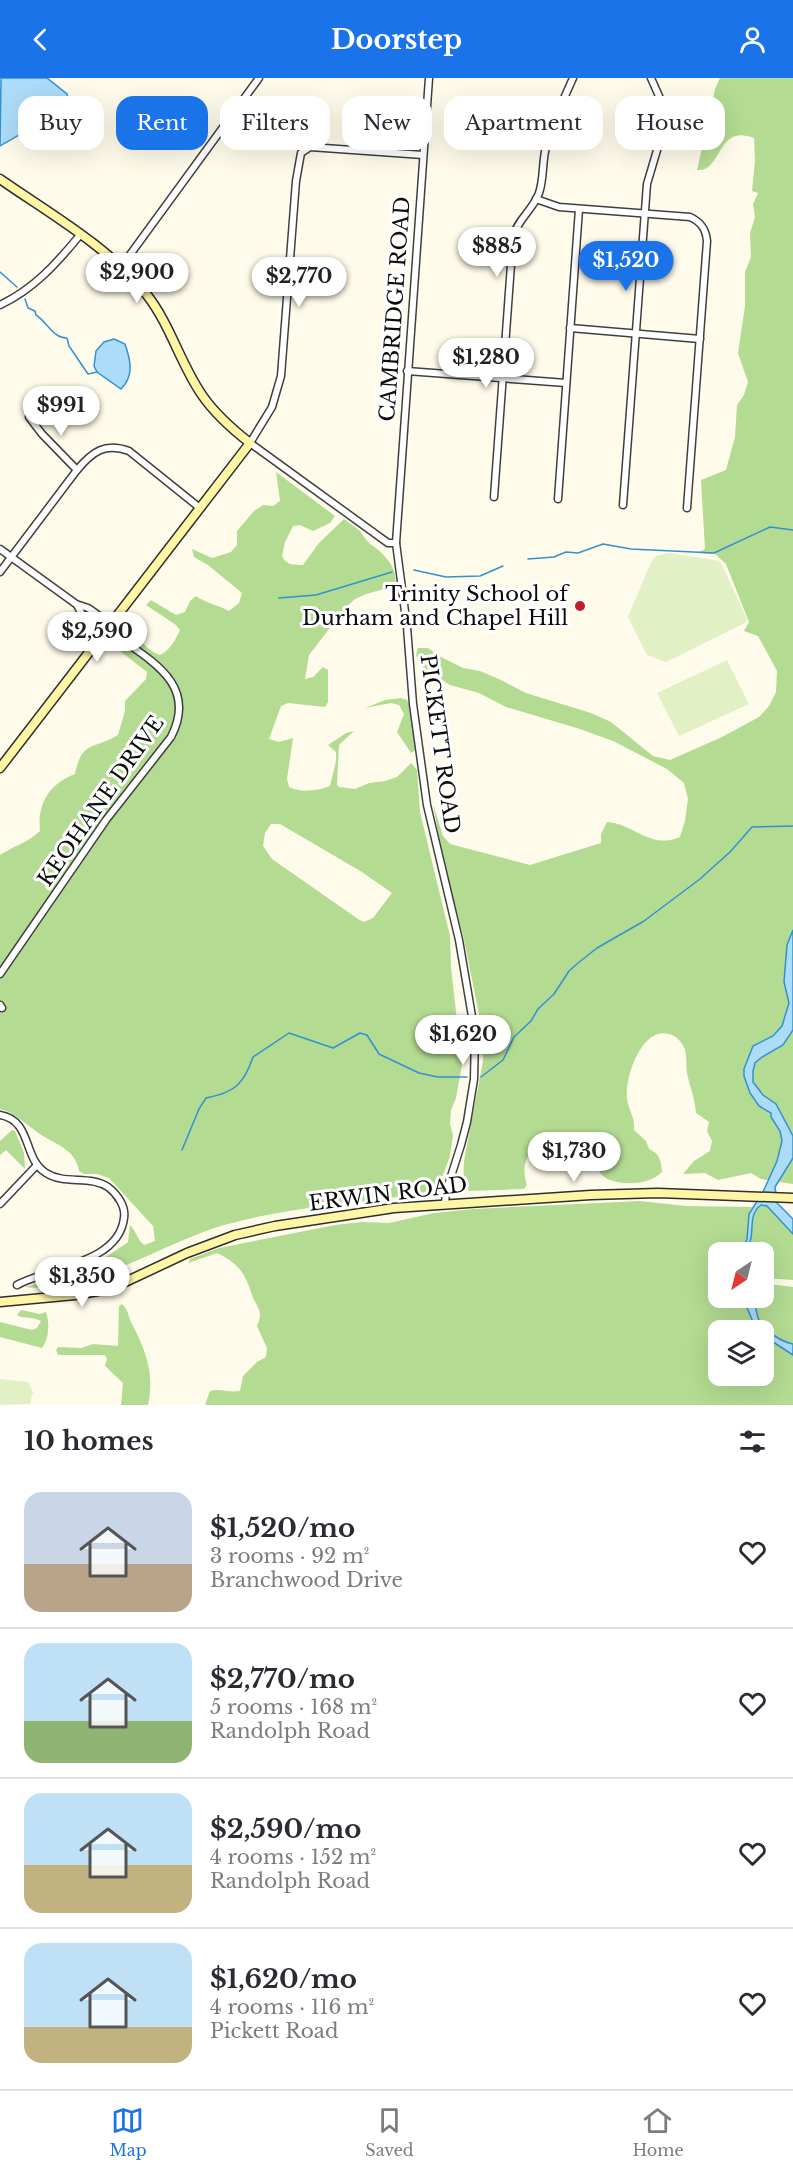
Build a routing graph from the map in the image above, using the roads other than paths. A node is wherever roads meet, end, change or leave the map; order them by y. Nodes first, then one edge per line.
1 (259, 78) edge
2 (429, 78) edge
3 (573, 78) edge
4 (651, 78) edge
5 (565, 96) edge
6 (546, 150) edge
7 (423, 155) junction
8 (0, 179) edge
9 (536, 199) junction
10 (579, 208) junction
11 (644, 214) junction
12 (80, 235) junction
13 (121, 267) junction
14 (0, 305) edge
15 (570, 328) junction
16 (635, 334) junction
17 (700, 339) junction
18 (407, 371) junction
19 (501, 378) junction
20 (566, 383) junction
21 (29, 417) dead end
22 (250, 443) junction
23 (77, 470) junction
24 (494, 497) dead end
25 (558, 499) dead end
26 (623, 505) dead end
27 (200, 508) junction
28 (687, 508) dead end
29 (396, 543) junction
30 (0, 549) edge
31 (12, 557) junction
32 (0, 572) edge
33 (108, 629) junction
34 (0, 768) edge
35 (0, 974) edge
36 (0, 1115) edge
37 (37, 1165) junction
38 (793, 1198) edge
39 (0, 1204) edge
40 (445, 1204) junction
41 (17, 1285) dead end
42 (0, 1302) edge

1 - 13 street
2 - 7 street, CAMBRIDGE ROAD
3 - 5 street
4 - 11 street
6 - 9 street
7 - 18 street, CAMBRIDGE ROAD
7 - 22 street
8 - 12 main road
9 - 10 street
9 - 19 street
10 - 11 street
10 - 15 street
11 - 16 street
11 - 17 street
12 - 13 main road
12 - 14 street
13 - 22 main road
15 - 16 street
15 - 20 street
16 - 17 street
16 - 26 street
17 - 28 street
18 - 19 street
18 - 29 street, CAMBRIDGE ROAD
19 - 20 street
19 - 24 street
20 - 25 street
21 - 23 street
22 - 27 main road
22 - 29 street
23 - 27 street
23 - 31 street
27 - 33 main road
29 - 40 street, PICKETT ROAD
30 - 31 street, KEOHANE DRIVE
31 - 32 street
31 - 33 street, KEOHANE DRIVE
33 - 34 main road
33 - 35 street, KEOHANE DRIVE
36 - 37 street
37 - 39 street
37 - 41 street
38 - 40 main road, ERWIN ROAD
40 - 42 main road, ERWIN ROAD

